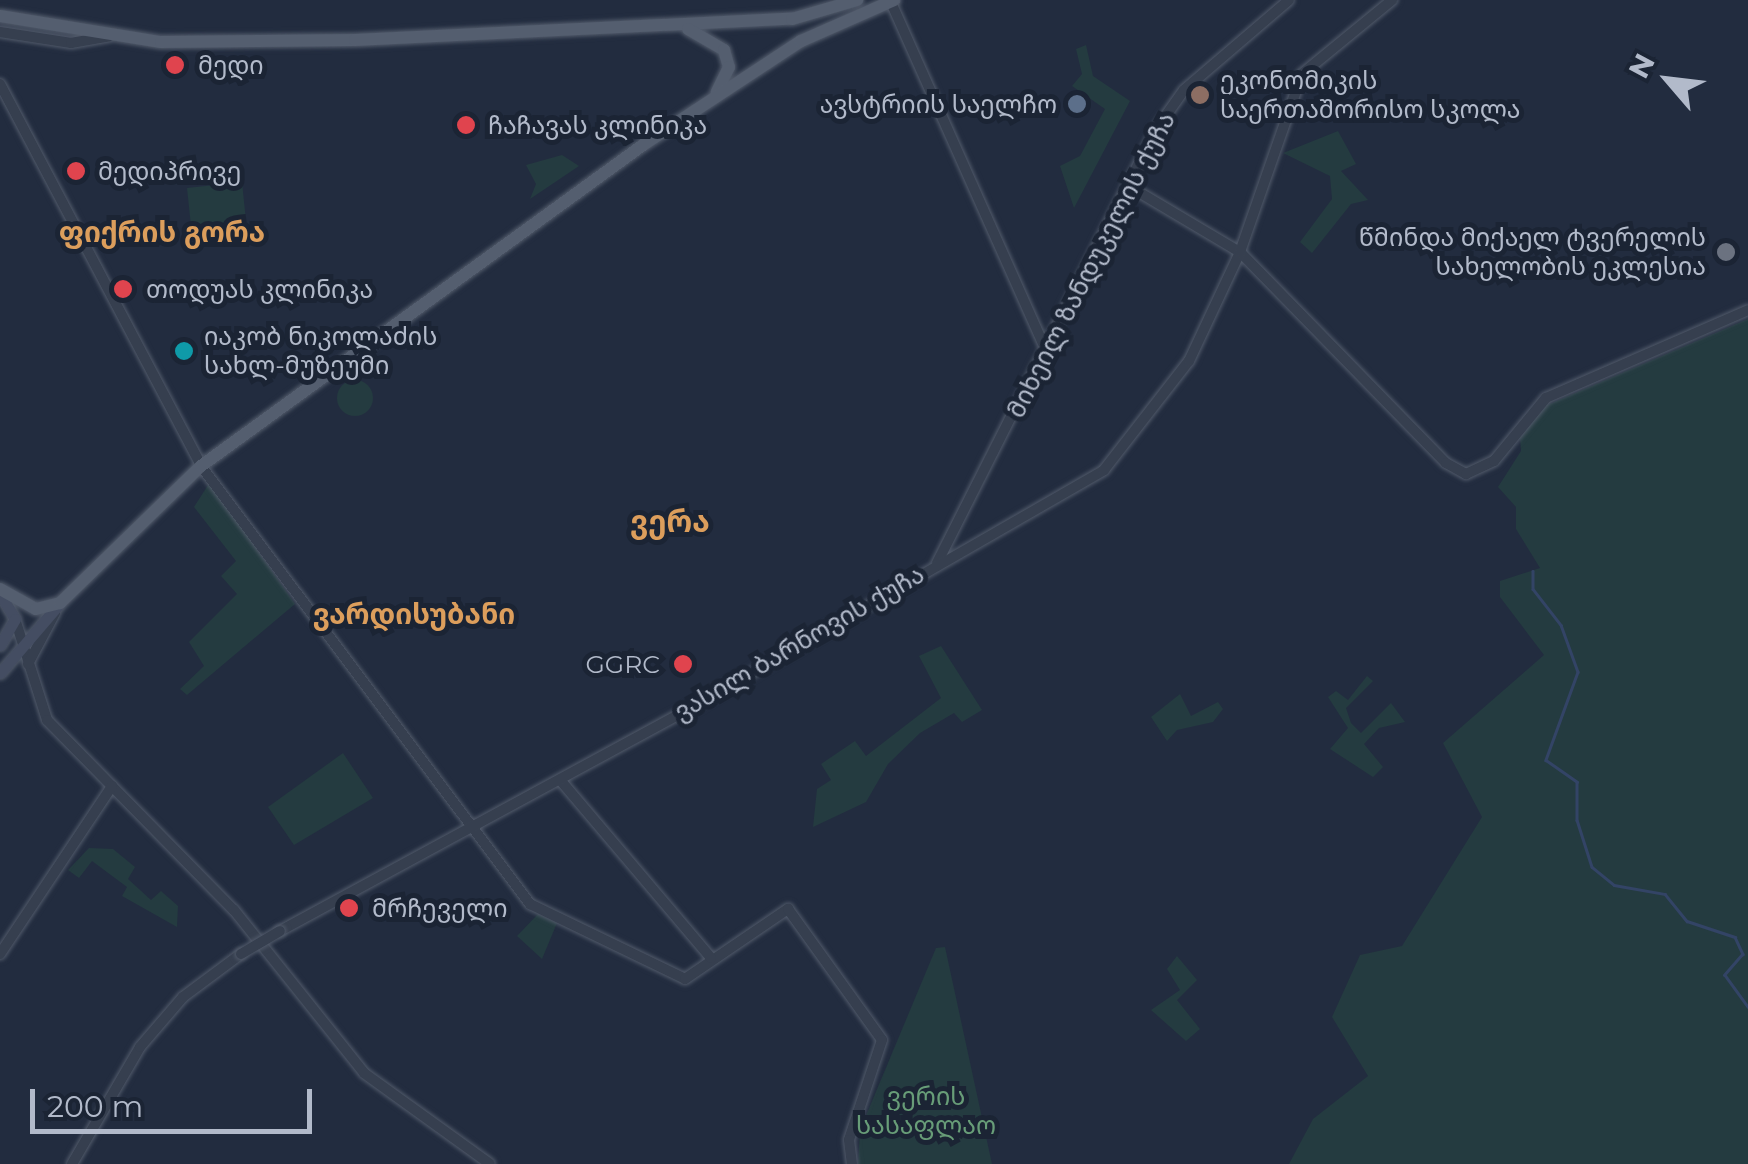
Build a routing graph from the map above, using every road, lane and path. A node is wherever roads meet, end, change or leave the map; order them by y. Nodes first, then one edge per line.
1 (856, 0) edge
2 (891, 0) edge
3 (1289, 0) edge
4 (1392, 0) edge
5 (0, 16) edge
6 (661, 24) junction
7 (0, 32) edge
8 (73, 36) junction
9 (0, 84) edge
10 (714, 97) junction
11 (1128, 186) junction
12 (1240, 252) junction
13 (1748, 310) edge
14 (1047, 353) junction
15 (201, 466) junction
16 (937, 563) junction
17 (0, 592) edge
18 (60, 603) junction
19 (14, 619) junction
20 (21, 642) junction
21 (0, 645) edge
22 (28, 665) junction
23 (0, 674) edge
24 (561, 780) junction
25 (112, 786) junction
26 (471, 825) junction
27 (0, 954) edge
28 (711, 958) junction
29 (72, 1164) edge
30 (490, 1164) edge
31 (852, 1164) edge

1 - 6 main road
2 - 10 main road
2 - 14 street
3 - 11 street, მიხეილ ზანდუკელის ქუჩა
4 - 12 street, ვასილ ბარნოვის ქუჩა
5 - 8 main road
6 - 8 main road
6 - 10 main road
7 - 8 street
9 - 15 street
10 - 15 main road
11 - 12 street
11 - 14 street, მიხეილ ზანდუკელის ქუჩა
12 - 13 street
12 - 16 street, ვასილ ბარნოვის ქუჩა
14 - 16 street, მიხეილ ზანდუკელის ქუჩა
15 - 18 main road
15 - 26 street
16 - 24 street, ვასილ ბარნოვის ქუჩა
17 - 18 main road
17 - 19 main road
18 - 20 main road
18 - 22 street
19 - 20 street
19 - 21 main road
20 - 22 street
20 - 23 main road
22 - 25 street
24 - 26 street, ვასილ ბარნოვის ქუჩა
24 - 28 street
25 - 27 street
25 - 30 street
26 - 28 street
26 - 29 street, ვასილ ბარნოვის ქუჩა, bridge
28 - 31 street

